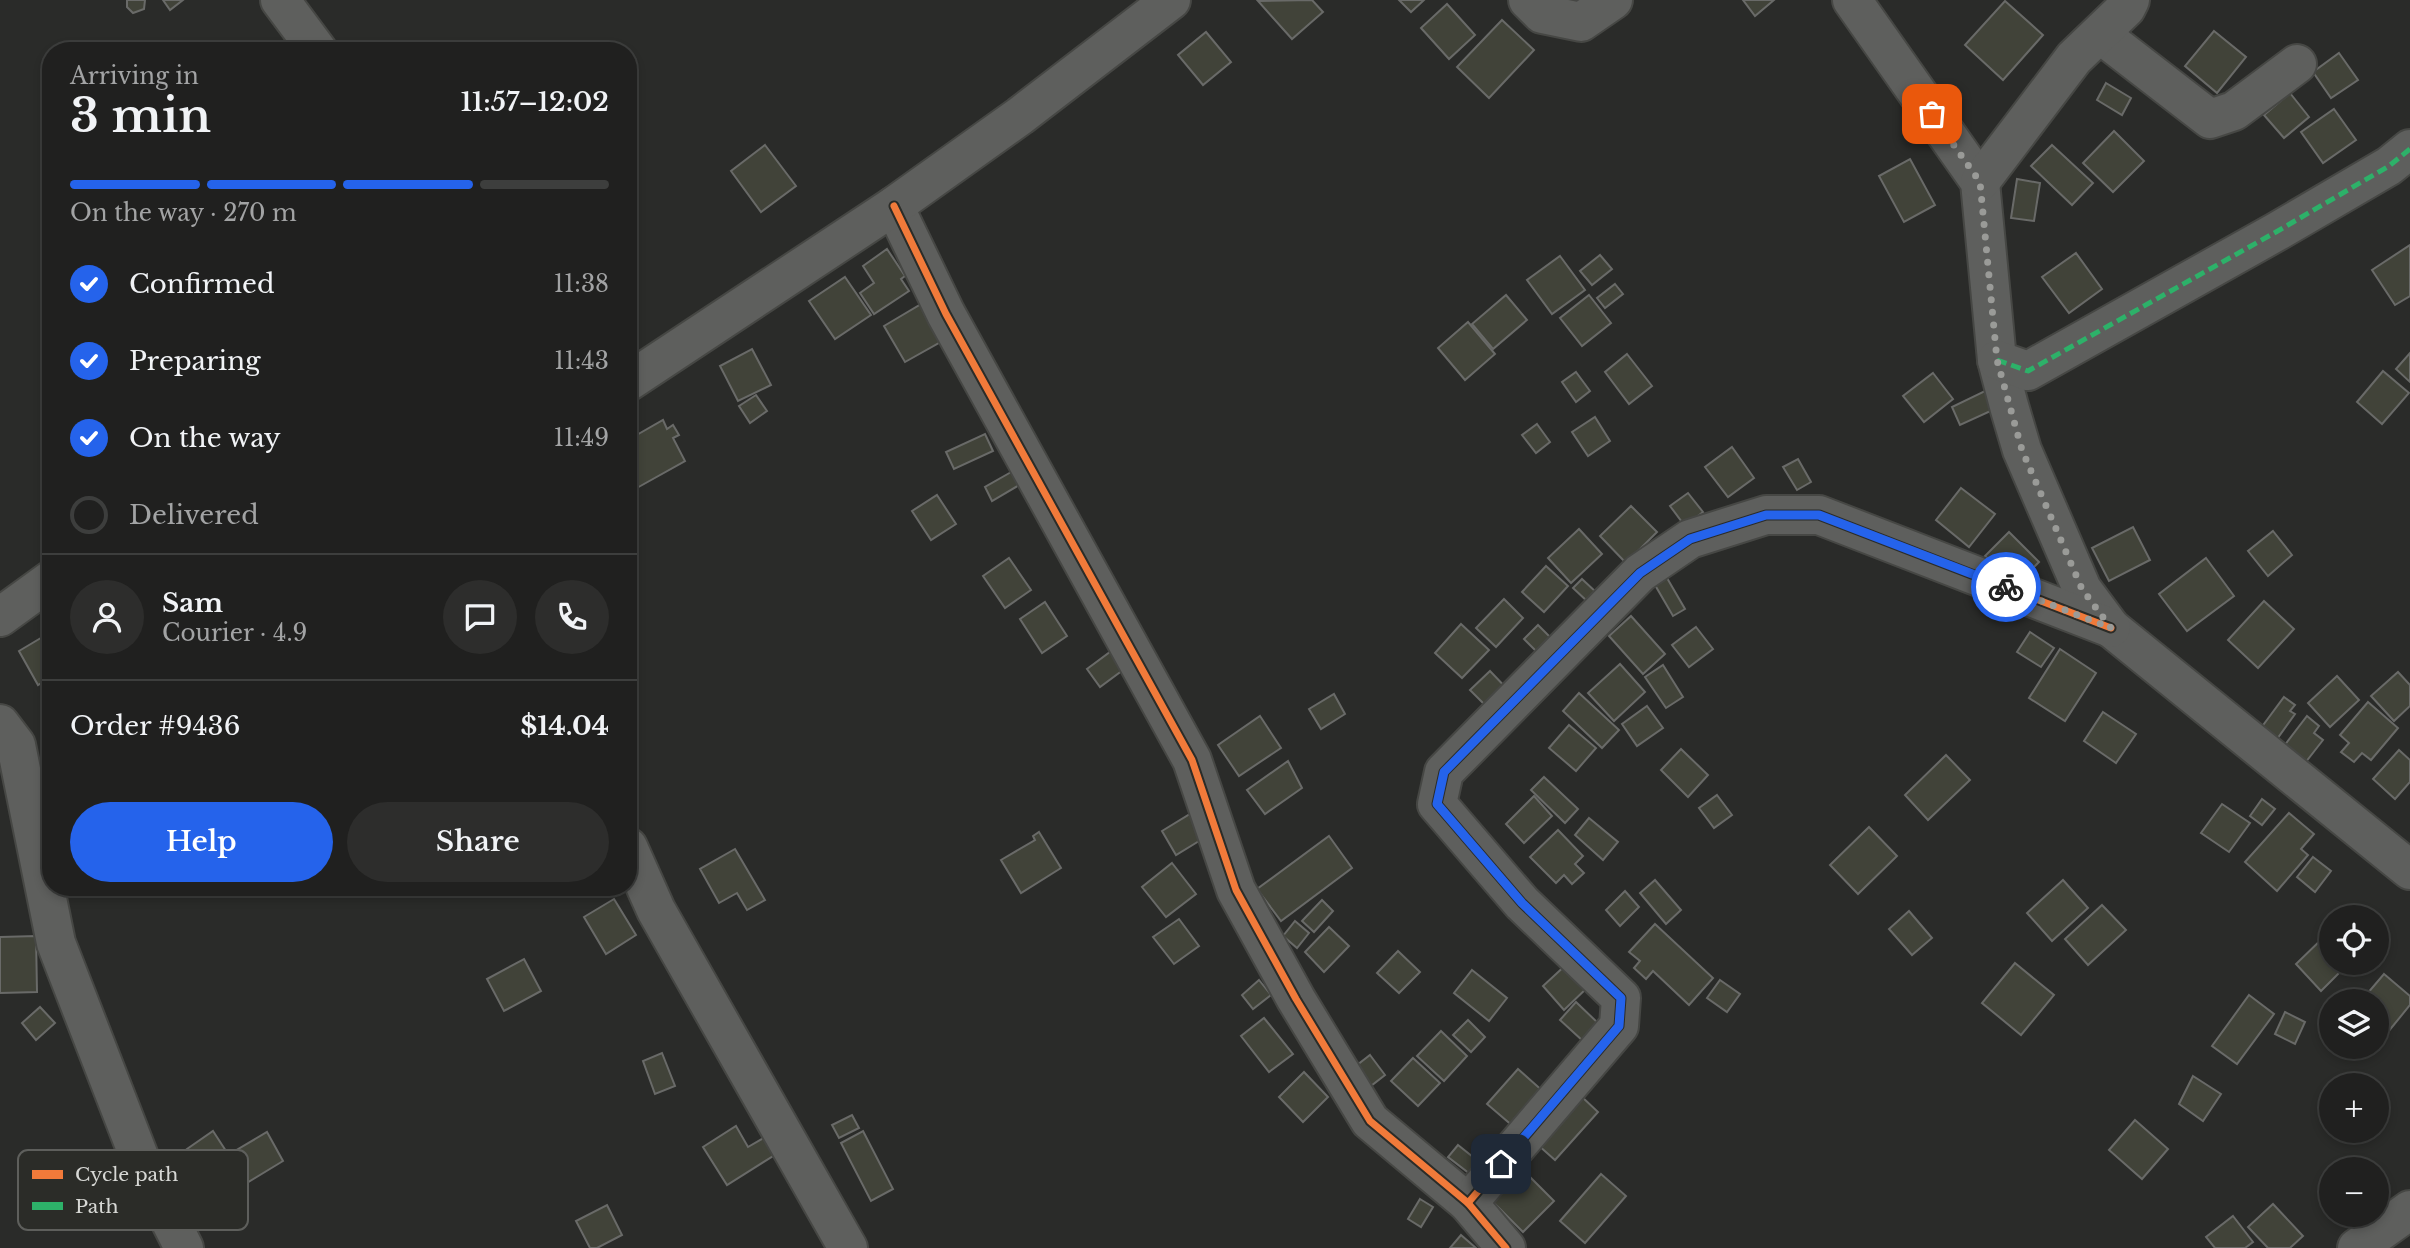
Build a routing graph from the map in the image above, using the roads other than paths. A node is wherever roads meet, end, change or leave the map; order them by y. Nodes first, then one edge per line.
1 (280, 0) edge
2 (1171, 0) edge
3 (1528, 0) edge
4 (1613, 0) edge
5 (1852, 0) edge
6 (2130, 0) edge
7 (2099, 34) junction
8 (311, 42) edge
9 (2297, 64) dead end
10 (2410, 149) edge
11 (1980, 182) junction
12 (894, 206) junction
13 (1997, 360) junction
14 (637, 376) edge
15 (42, 587) edge
16 (0, 617) edge
17 (2111, 628) junction
18 (0, 724) edge
19 (637, 867) edge
20 (2410, 870) edge
21 (42, 874) edge
22 (46, 896) edge
23 (136, 1150) edge
24 (1468, 1203) junction
25 (2409, 1212) edge
26 (175, 1230) edge
27 (184, 1248) edge
28 (848, 1248) edge
29 (1506, 1248) edge
30 (2357, 1248) edge

1 - 8 street
2 - 12 street
3 - 4 street
5 - 11 street
6 - 7 street
7 - 9 street
7 - 11 street
10 - 13 street
11 - 13 street
12 - 14 street
12 - 24 street
13 - 17 street
15 - 16 street
17 - 20 street
17 - 24 street
18 - 21 street
19 - 28 street
22 - 23 street
24 - 29 street
25 - 30 street
26 - 27 street

